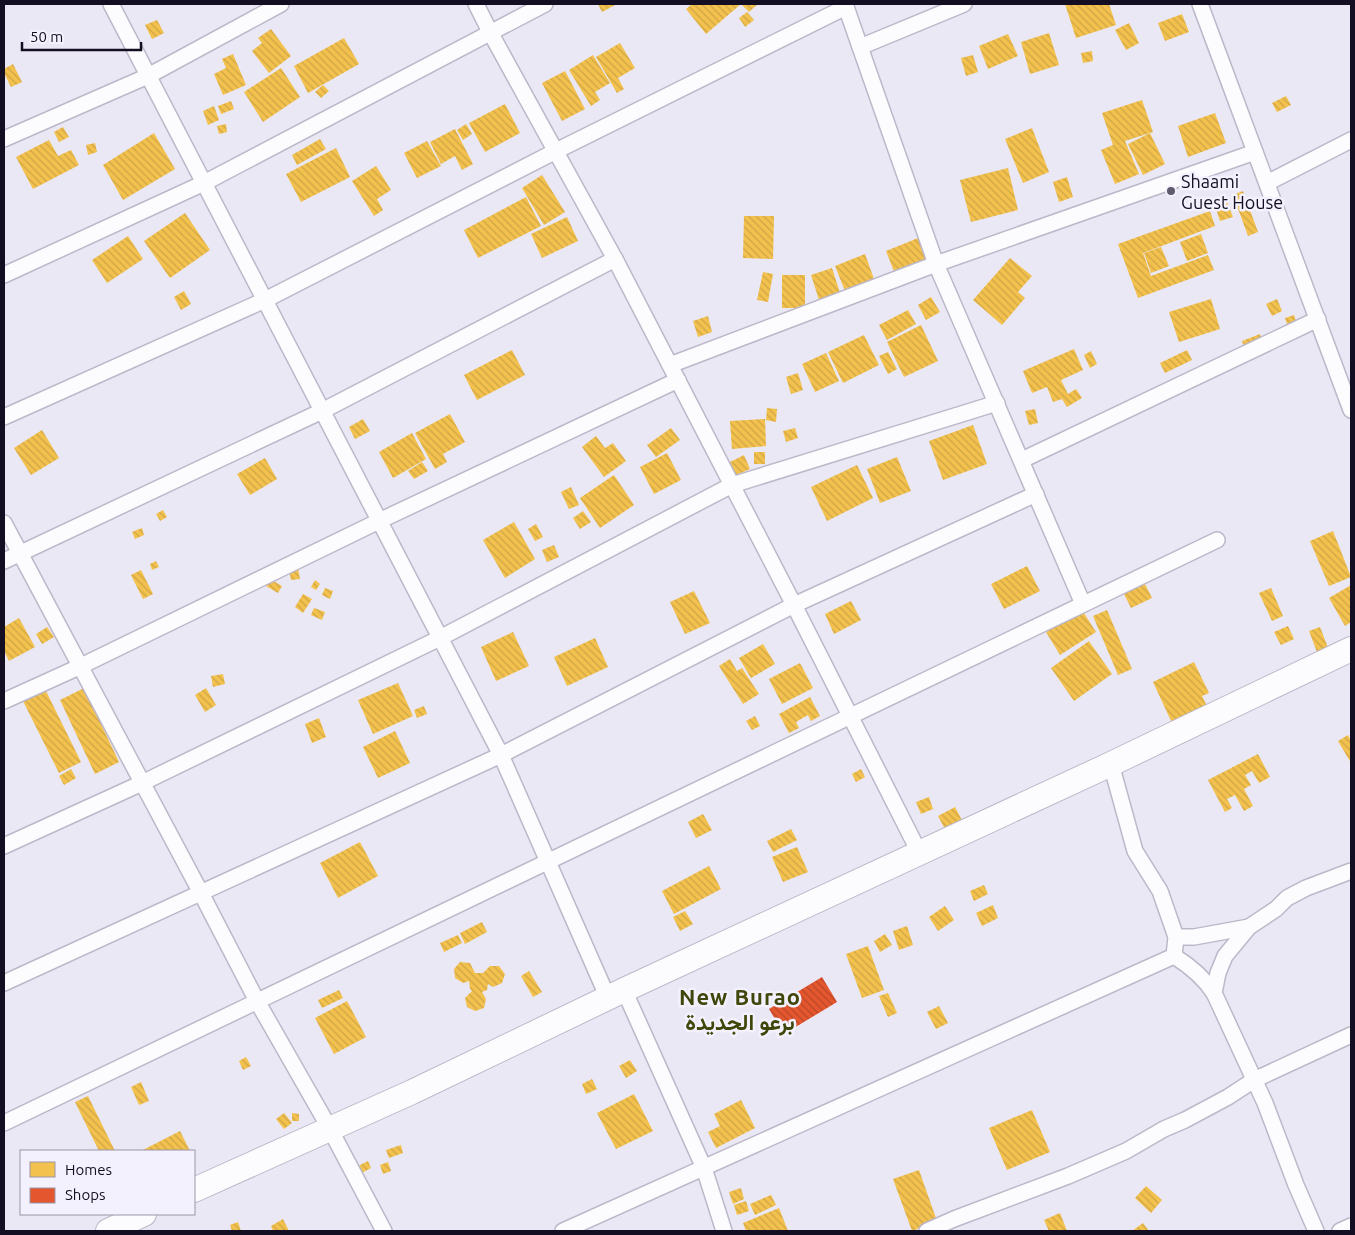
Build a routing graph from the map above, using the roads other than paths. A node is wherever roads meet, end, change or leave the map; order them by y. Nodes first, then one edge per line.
1 (111, 4) edge
2 (281, 4) edge
3 (476, 4) edge
4 (545, 4) edge
5 (964, 4) edge
6 (1200, 4) edge
7 (846, 5) edge
8 (490, 32) junction
9 (860, 47) junction
10 (148, 76) junction
11 (4, 140) edge
12 (1351, 140) edge
13 (556, 152) junction
14 (1255, 152) junction
15 (204, 183) junction
16 (1267, 183) junction
17 (615, 259) junction
18 (936, 264) junction
19 (4, 275) edge
20 (265, 300) junction
21 (1318, 319) junction
22 (670, 365) junction
23 (678, 380) junction
24 (997, 404) junction
25 (1351, 410) edge
26 (322, 411) junction
27 (4, 417) edge
28 (1022, 460) junction
29 (732, 485) junction
30 (1036, 494) junction
31 (380, 521) junction
32 (4, 523) edge
33 (1217, 540) dead end
34 (20, 554) junction
35 (4, 561) edge
36 (1083, 604) junction
37 (794, 605) junction
38 (440, 638) junction
39 (1351, 649) edge
40 (79, 667) junction
41 (4, 701) edge
42 (850, 716) junction
43 (501, 755) junction
44 (1112, 764) junction
45 (142, 783) junction
46 (4, 846) edge
47 (919, 852) junction
48 (548, 862) junction
49 (1351, 871) edge
50 (201, 892) junction
51 (1249, 927) junction
52 (1176, 937) junction
53 (1174, 956) junction
54 (4, 983) edge
55 (616, 994) junction
56 (1214, 994) junction
57 (257, 1001) junction
58 (1351, 1035) edge
59 (1254, 1080) junction
60 (4, 1123) edge
61 (330, 1129) junction
62 (704, 1168) junction
63 (195, 1190) edge
64 (142, 1215) edge
65 (957, 1225) edge
66 (1351, 1226) edge
67 (108, 1231) edge
68 (384, 1231) edge
69 (563, 1231) edge
70 (724, 1231) edge
71 (927, 1231) edge
72 (1316, 1231) edge
73 (1340, 1231) edge

1 - 10 street
2 - 10 street
3 - 8 street
4 - 8 street
5 - 9 street
6 - 14 street
7 - 9 street
7 - 13 street
8 - 13 street
8 - 15 street
9 - 18 street
10 - 11 street
10 - 15 street
12 - 16 street
13 - 17 street
13 - 20 street
14 - 16 street
14 - 18 street
15 - 19 street
15 - 20 street
16 - 21 street
17 - 22 street
17 - 26 street
18 - 22 street
18 - 24 street
20 - 26 street
20 - 27 street
21 - 25 street
21 - 28 street
22 - 23 street
23 - 29 street
23 - 31 street
24 - 28 street
24 - 29 street
26 - 31 street
26 - 34 street
28 - 30 street
29 - 37 street
29 - 38 street
30 - 36 street
30 - 37 street
31 - 38 street
31 - 40 street
32 - 34 street
33 - 36 street
34 - 35 street
34 - 40 street
36 - 42 street
37 - 42 street
37 - 43 street
38 - 43 street
38 - 45 street
39 - 44 highway
40 - 41 street
40 - 45 street
42 - 47 street
42 - 48 street
43 - 48 street
43 - 50 street
44 - 47 highway
44 - 52 street
45 - 46 street
45 - 50 street
47 - 55 highway
48 - 55 street
48 - 57 street
49 - 51 street
50 - 54 street
50 - 57 street
51 - 52 street
51 - 56 street
52 - 53 street
53 - 56 street
53 - 62 street
55 - 61 highway
55 - 62 street
56 - 59 street
57 - 60 street
57 - 61 street
58 - 59 street
59 - 65 street
59 - 72 street
61 - 63 highway
61 - 68 street
62 - 69 street
62 - 70 street
64 - 67 highway
65 - 71 street
66 - 73 street

